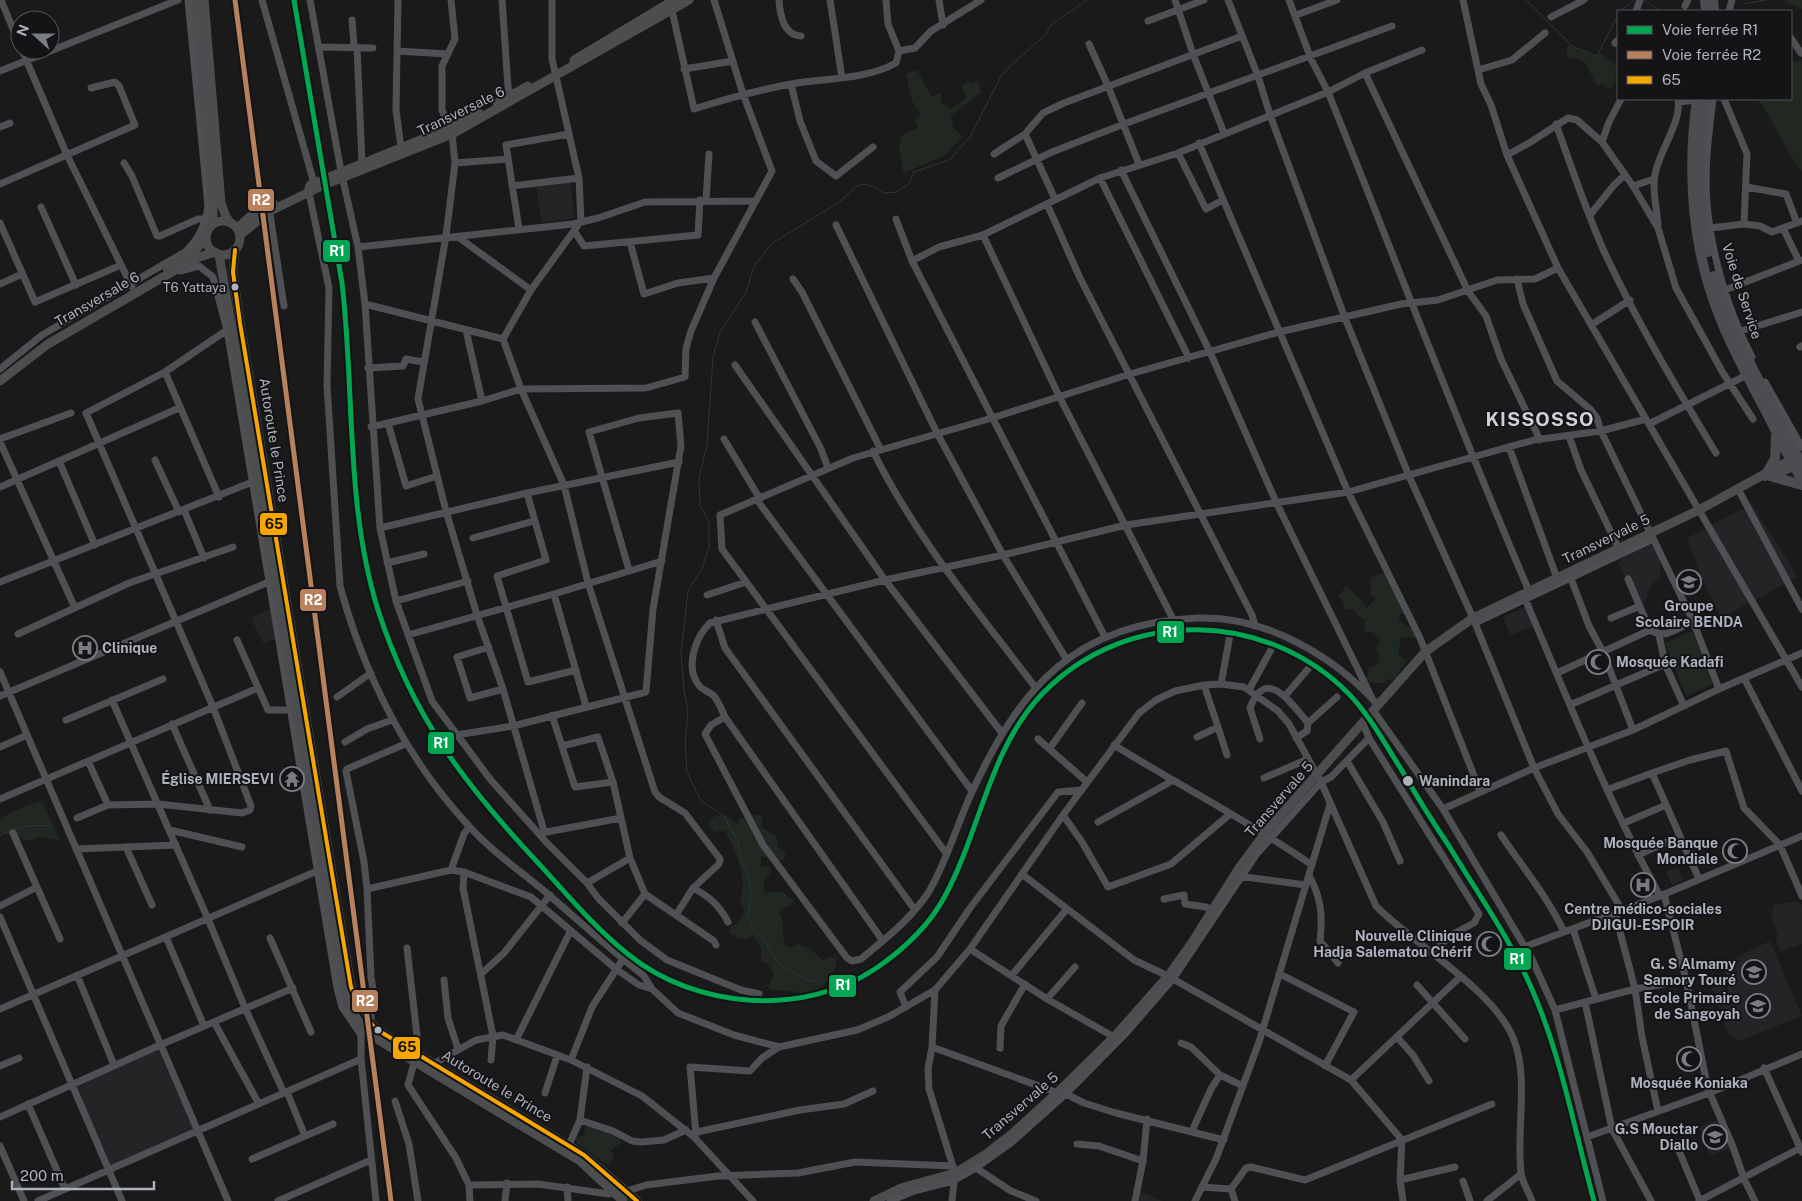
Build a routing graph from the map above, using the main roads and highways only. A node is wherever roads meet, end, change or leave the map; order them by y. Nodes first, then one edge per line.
1 (195, 0) edge
2 (204, 0) edge
3 (689, 0) edge
4 (672, 4) edge
5 (555, 75) junction
6 (1699, 100) edge
7 (1699, 100) edge
8 (451, 131) junction
9 (342, 174) junction
10 (211, 221) junction
11 (236, 229) junction
12 (206, 239) junction
13 (235, 250) junction
14 (217, 253) junction
15 (176, 266) junction
16 (0, 374) edge
17 (0, 381) edge
18 (1774, 428) junction
19 (1798, 460) edge
20 (1765, 477) junction
21 (1802, 480) edge
22 (1802, 485) edge
23 (623, 1201) edge
24 (637, 1201) edge
25 (874, 1201) edge

1 - 10 main road
2 - 11 main road
3 - 4 main road, Transversale 6
4 - 5 main road, Transversale 6
5 - 8 main road, Transversale 6
5 - 8 main road, Transversale 6
6 - 18 highway
7 - 19 highway
8 - 9 main road, Transversale 6
8 - 9 main road, Transversale 6
9 - 11 main road, Transversale 6
10 - 11 main road
10 - 12 main road
11 - 13 main road
12 - 14 main road
12 - 15 main road, Transversale 6
13 - 14 main road
13 - 24 main road, Autoroute le Prince
14 - 15 main road, Transversale 6
14 - 23 main road, Autoroute le Prince
15 - 16 main road, Transversale 6
15 - 17 main road, Transversale 6
18 - 19 highway
18 - 20 highway
19 - 20 main road, Transvervale 5
19 - 21 highway
20 - 22 highway
20 - 25 main road, Transvervale 5

